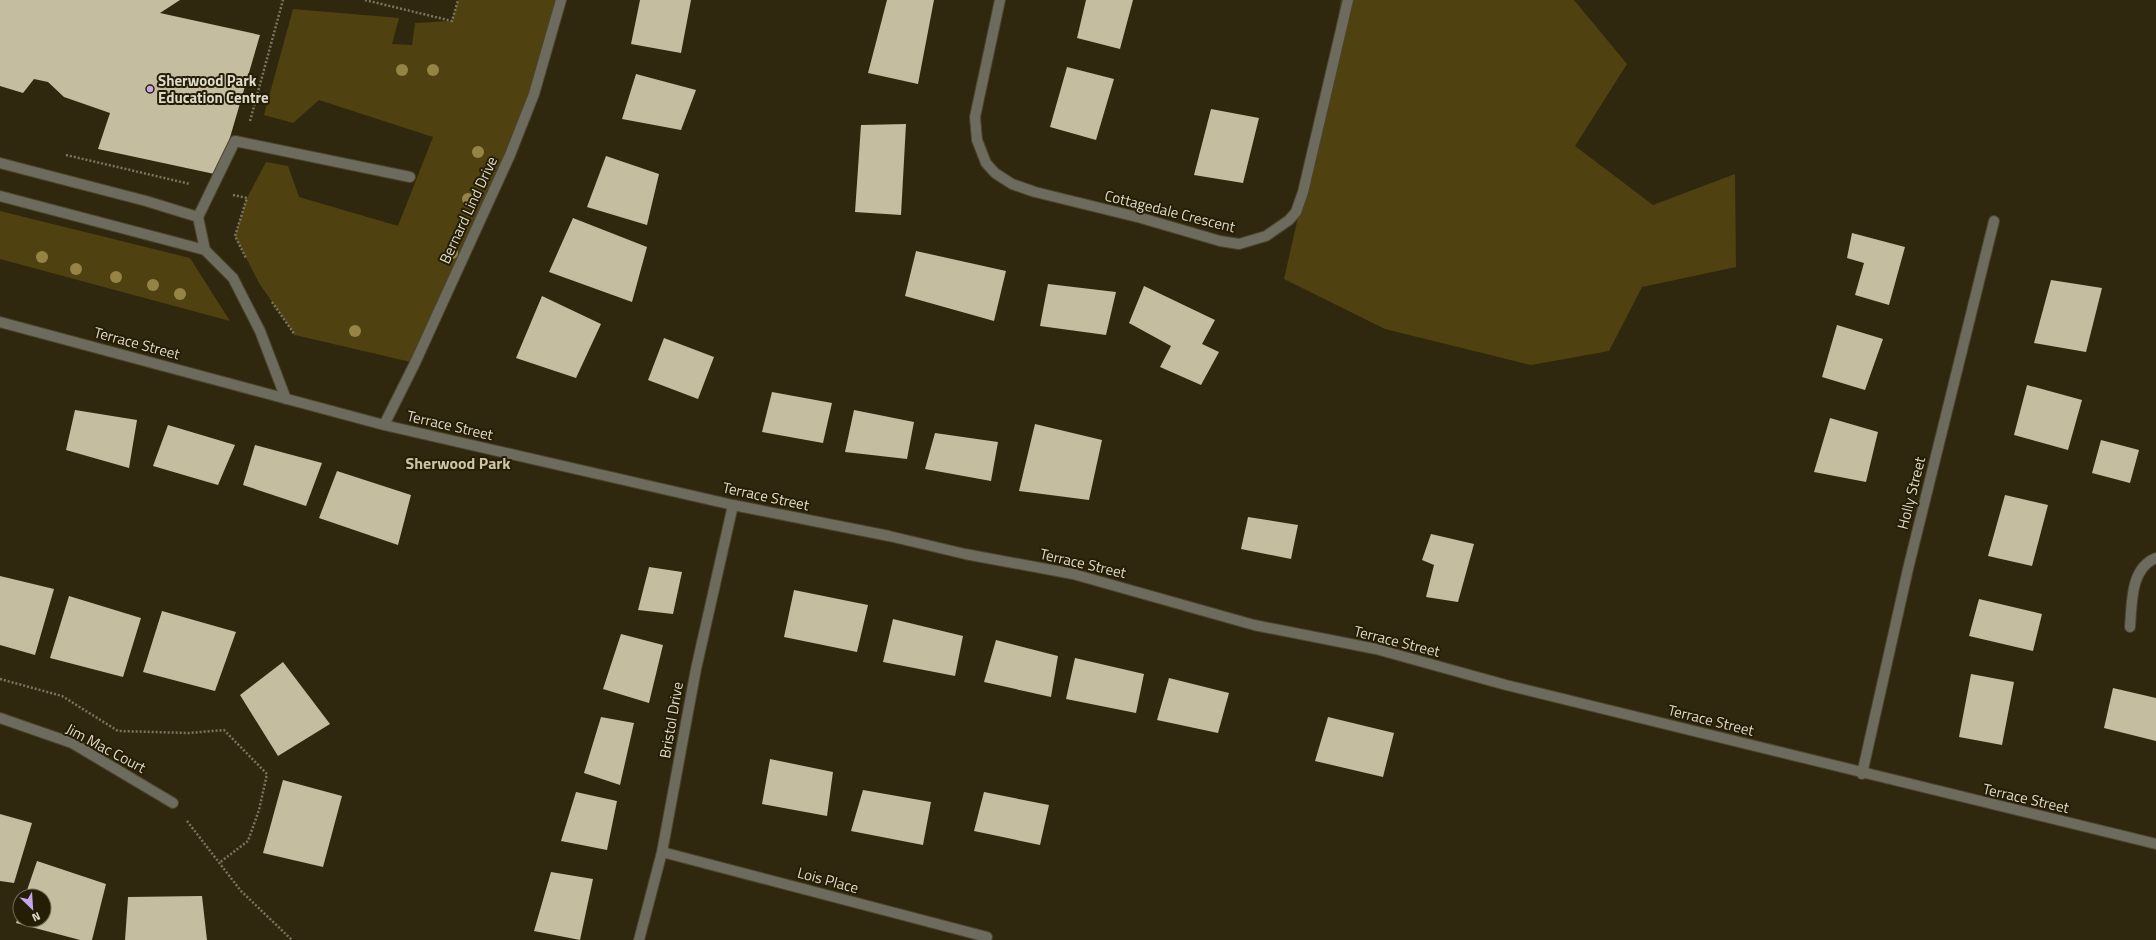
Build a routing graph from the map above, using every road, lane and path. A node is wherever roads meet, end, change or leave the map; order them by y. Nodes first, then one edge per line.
1 (283, 0) edge
2 (365, 0) edge
3 (458, 0) edge
4 (561, 0) edge
5 (1000, 0) edge
6 (1348, 0) edge
7 (245, 143) junction
8 (61, 154) dead end
9 (0, 163) edge
10 (410, 177) dead end
11 (212, 190) junction
12 (227, 194) dead end
13 (0, 196) edge
14 (198, 217) junction
15 (1994, 221) dead end
16 (205, 250) junction
17 (249, 263) dead end
18 (268, 296) dead end
19 (0, 322) edge
20 (295, 335) dead end
21 (286, 399) junction
22 (384, 426) junction
23 (734, 505) junction
24 (2156, 558) edge
25 (2130, 627) dead end
26 (0, 679) edge
27 (0, 718) edge
28 (1862, 774) junction
29 (173, 803) joint
30 (2156, 844) edge
31 (662, 852) junction
32 (219, 863) junction
33 (987, 937) dead end
34 (292, 940) edge
35 (639, 940) edge

1 - 7 path
2 - 3 path
4 - 22 street, Bernard Lind Drive
5 - 6 street, Cottagedale Crescent
7 - 10 street
7 - 11 street
8 - 11 path
9 - 14 street
11 - 14 street
12 - 17 path
13 - 16 street
14 - 16 street
15 - 28 street, Holly Street
16 - 21 street
18 - 20 path
19 - 21 street, Terrace Street
21 - 22 street, Terrace Street
22 - 23 street, Terrace Street
23 - 28 street, Terrace Street
23 - 31 street, Bristol Drive
24 - 25 street
26 - 32 path
27 - 29 street, Jim Mac Court
28 - 30 street, Terrace Street
29 - 32 path
31 - 33 street, Lois Place
31 - 35 street, Bristol Drive
32 - 34 path

